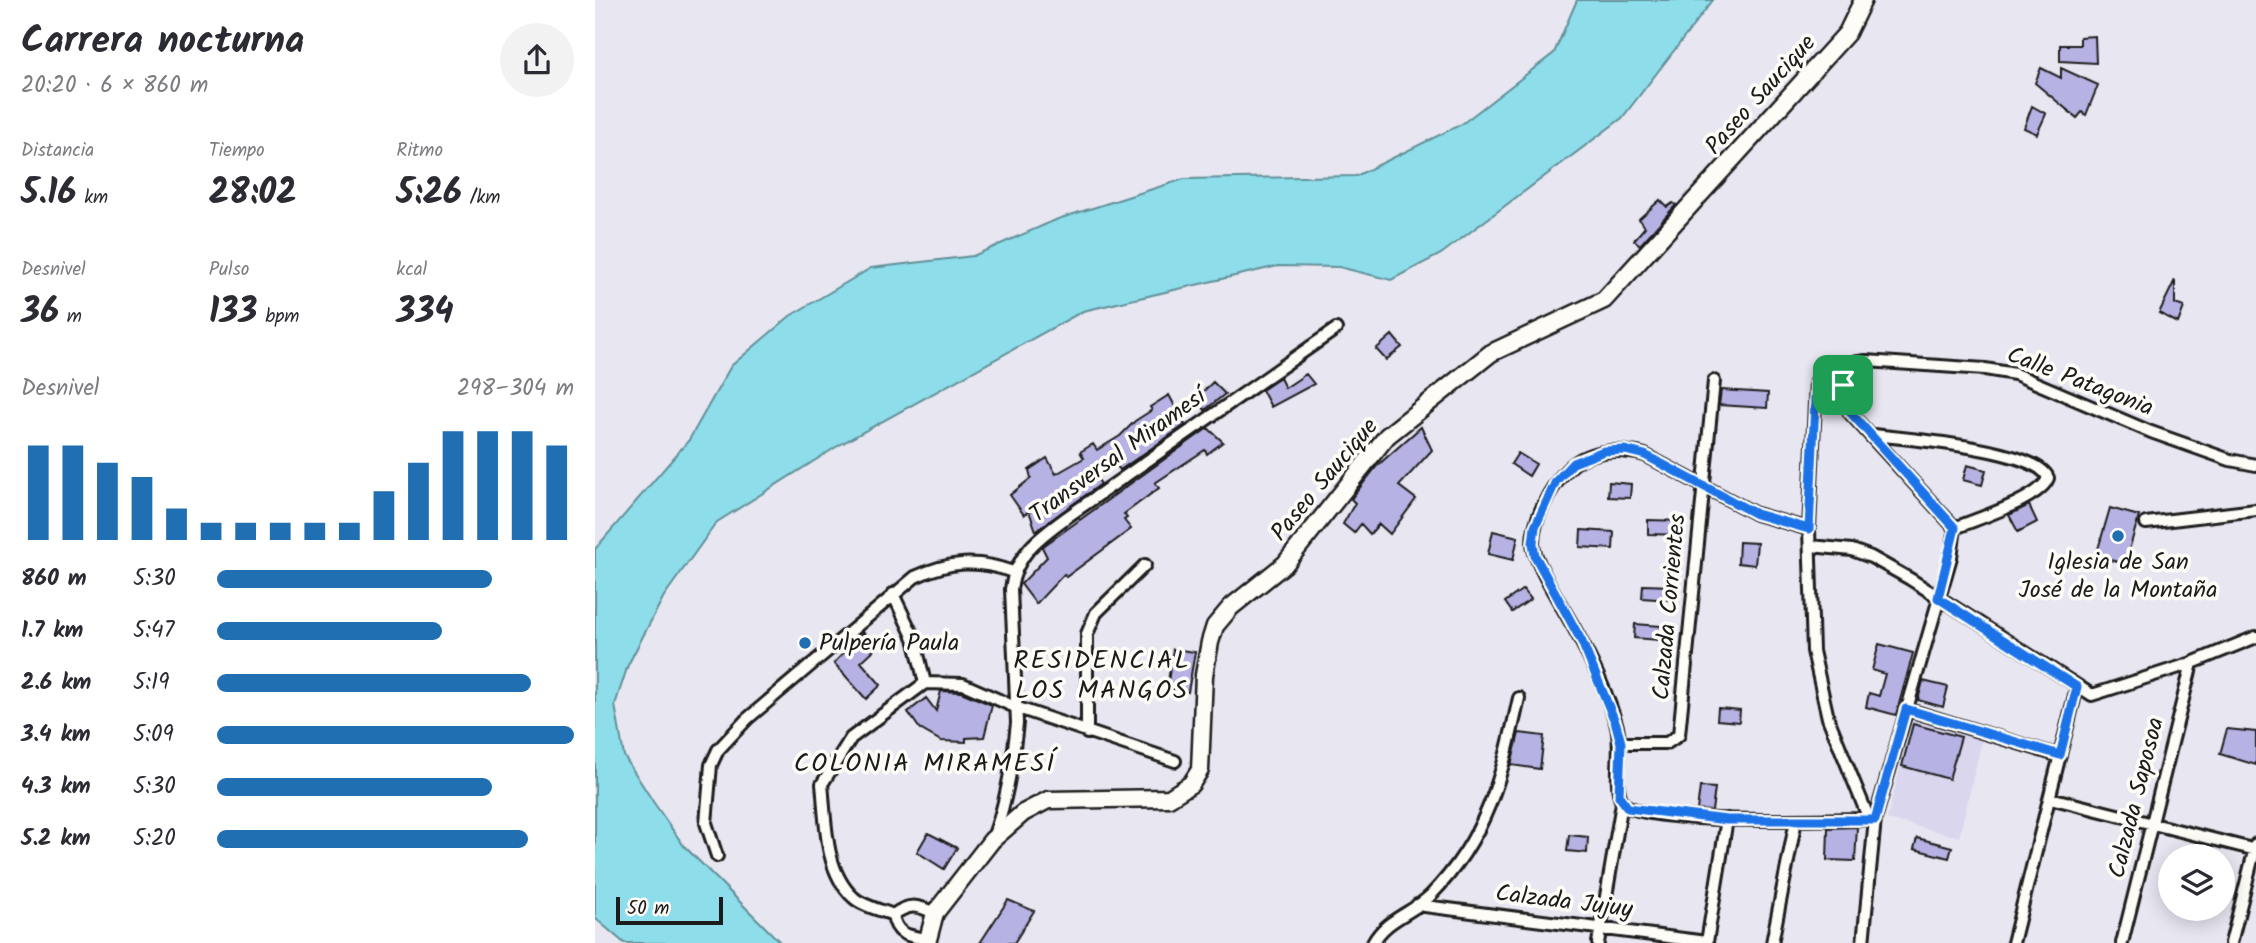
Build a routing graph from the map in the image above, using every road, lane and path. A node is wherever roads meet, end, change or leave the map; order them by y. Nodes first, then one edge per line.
1 (1863, 0) edge
2 (1336, 329) dead end
3 (1714, 381) dead end
4 (1843, 385) junction
5 (1873, 435) junction
6 (2256, 465) edge
7 (1702, 487) junction
8 (2256, 510) edge
9 (2146, 523) dead end
10 (1955, 528) junction
11 (1809, 529) junction
12 (1811, 546) junction
13 (1145, 565) dead end
14 (1013, 572) junction
15 (893, 594) junction
16 (1938, 598) junction
17 (2256, 637) edge
18 (2192, 663) junction
19 (925, 683) junction
20 (2077, 687) junction
21 (1519, 698) dead end
22 (1015, 707) junction
23 (1906, 709) junction
24 (1087, 733) junction
25 (1621, 743) junction
26 (2060, 755) junction
27 (1175, 761) dead end
28 (2050, 798) junction
29 (1622, 803) junction
30 (1727, 820) junction
31 (1796, 820) junction
32 (1872, 820) junction
33 (2153, 824) junction
34 (992, 840) junction
35 (2256, 848) edge
36 (717, 856) dead end
37 (1417, 905) junction
38 (935, 913) junction
39 (893, 915) junction
40 (1601, 928) junction
41 (927, 941) edge
42 (1373, 943) edge
43 (1598, 943) edge
44 (1772, 943) edge
45 (1863, 943) edge
46 (2013, 943) edge
47 (2122, 943) edge
48 (2231, 943) edge

1 - 34 street, Paseo Saucique
2 - 14 street, Transversal Miramesí
3 - 7 street, Calzada Corrientes
4 - 5 street
4 - 6 street, Calle Patagonia
4 - 11 street
5 - 10 street
5 - 10 street
7 - 11 street
7 - 25 street, Calzada Corrientes
7 - 25 street
8 - 9 street
10 - 16 street
11 - 12 street
12 - 16 street
12 - 32 street
13 - 24 street
14 - 15 street
14 - 22 street
15 - 19 street
15 - 36 street
16 - 20 street
16 - 23 street
17 - 18 street
18 - 20 street
18 - 33 street, Calzada Saposoa
19 - 22 street
19 - 39 street
20 - 26 street
21 - 37 street
22 - 24 street
22 - 34 street
23 - 26 street
23 - 32 street
24 - 27 street
25 - 29 street
26 - 28 street
28 - 33 street
28 - 46 street
29 - 30 street
29 - 40 street
30 - 31 street
30 - 40 street, Calzada Jujuy
31 - 32 street
31 - 44 street
32 - 45 street
33 - 35 street
33 - 47 street, Calzada Saposoa
34 - 38 street, Paseo Saucique
35 - 48 street
37 - 40 street, Calzada Jujuy
37 - 42 street
38 - 39 street
38 - 41 street, Paseo Saucique
39 - 41 street
40 - 43 street

